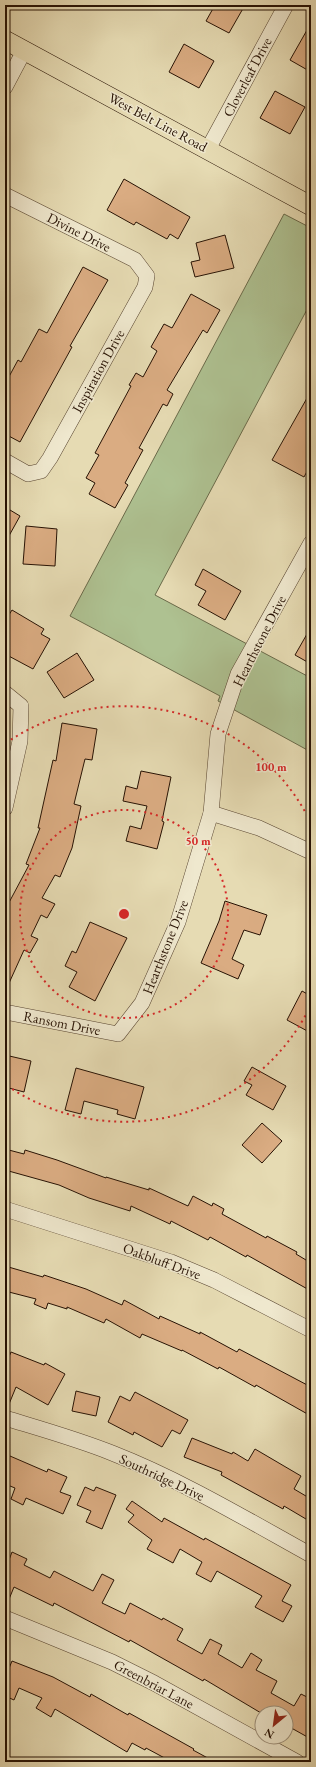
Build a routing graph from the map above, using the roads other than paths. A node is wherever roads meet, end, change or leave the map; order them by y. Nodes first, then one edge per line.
1 (286, 5) edge
2 (5, 40) edge
3 (24, 51) junction
4 (5, 87) edge
5 (208, 149) junction
6 (5, 195) edge
7 (311, 206) edge
8 (147, 276) joint
9 (5, 461) edge
10 (311, 543) edge
11 (5, 693) edge
12 (5, 808) edge
13 (211, 813) junction
14 (311, 852) edge
15 (5, 1012) edge
16 (118, 1034) joint
17 (5, 1209) edge
18 (311, 1330) edge
19 (5, 1418) edge
20 (311, 1555) edge
21 (5, 1618) edge
22 (297, 1762) edge

1 - 5 street, Cloverleaf Drive
2 - 3 main road, West Belt Line Road
3 - 4 street
3 - 5 main road, West Belt Line Road
5 - 7 main road, West Belt Line Road
6 - 8 street, Divine Drive
8 - 9 street, Inspiration Drive
10 - 13 street, Hearthstone Drive
11 - 12 street
13 - 14 street
13 - 16 street, Hearthstone Drive
15 - 16 street, Ransom Drive
17 - 18 street, Oakbluff Drive
19 - 20 street, Southridge Drive
21 - 22 street, Greenbriar Lane

